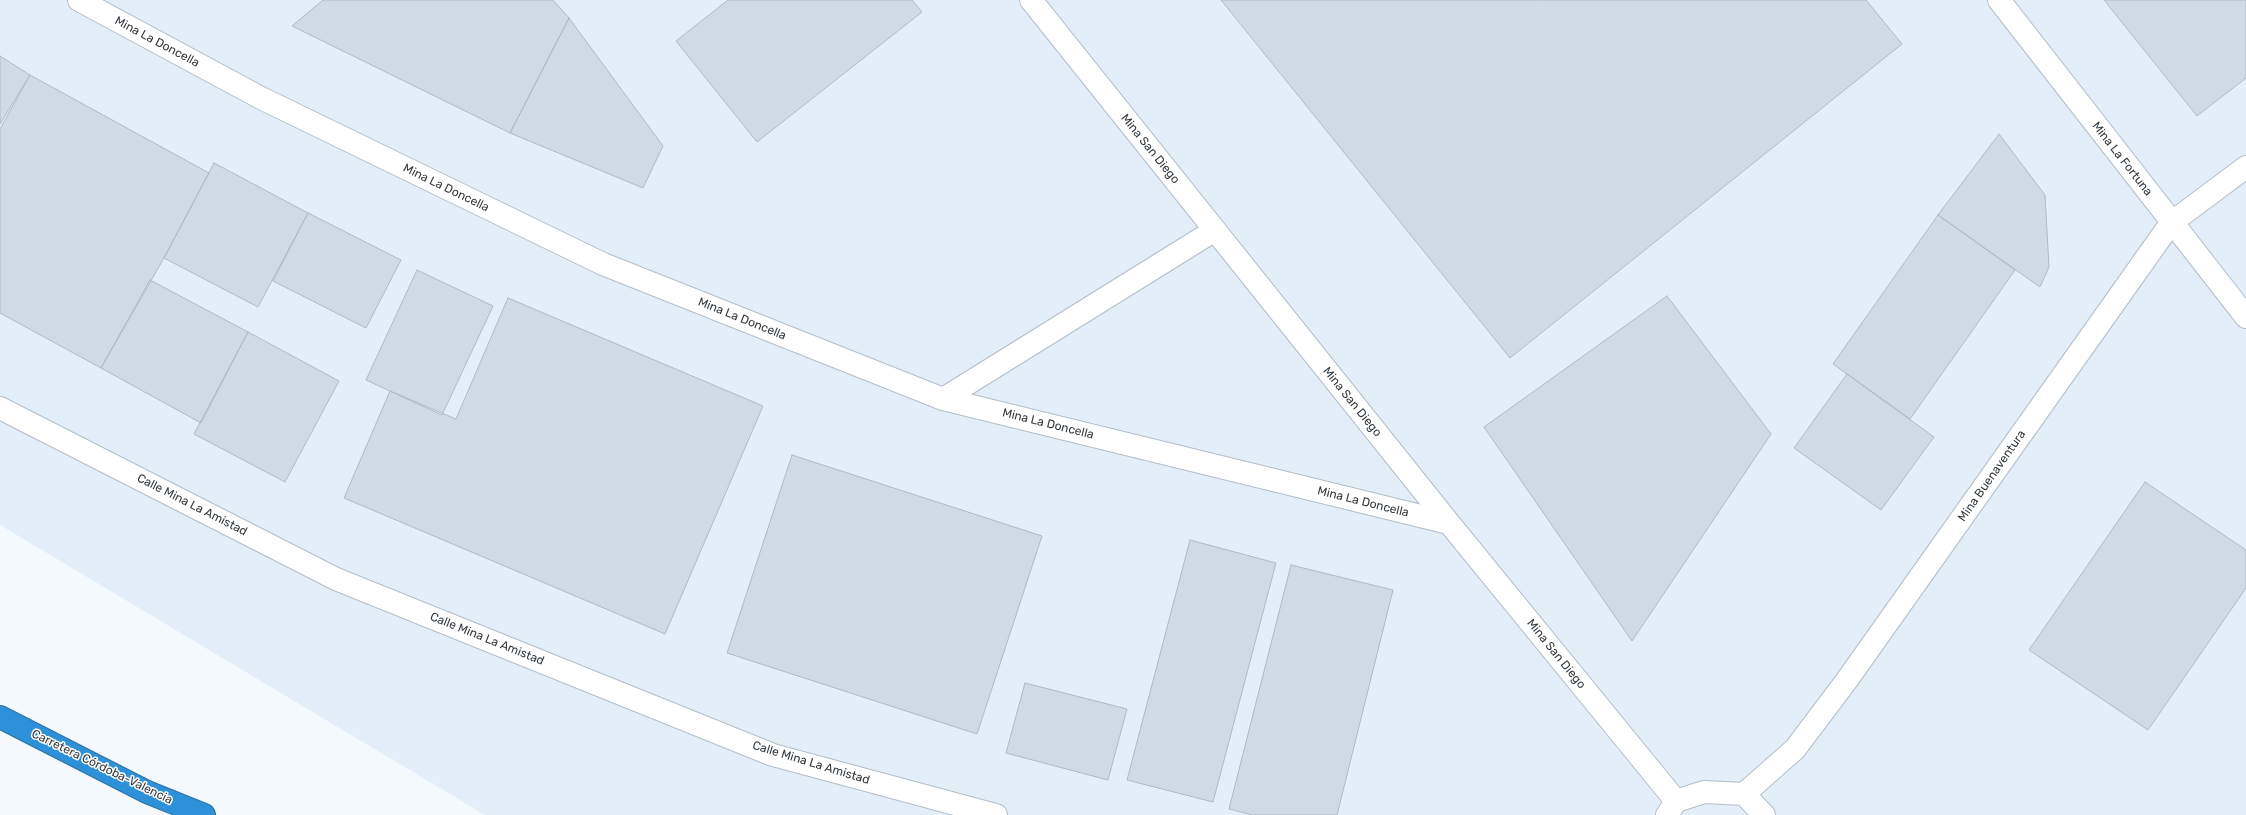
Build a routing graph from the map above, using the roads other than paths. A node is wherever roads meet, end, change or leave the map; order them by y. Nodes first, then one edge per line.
1 (79, 0) edge
2 (1031, 0) edge
3 (1999, 0) edge
4 (2246, 167) edge
5 (2171, 223) junction
6 (1215, 230) junction
7 (2246, 317) edge
8 (943, 399) junction
9 (0, 408) edge
10 (1449, 523) junction
11 (0, 716) edge
12 (1744, 794) junction
13 (1671, 808) edge
14 (204, 815) edge
15 (996, 815) edge
16 (1764, 815) edge

1 - 8 street, Mina La Doncella
2 - 6 street, Mina San Diego
3 - 5 street, Mina La Fortuna
4 - 5 street, Mina Buenaventura
5 - 7 street, Mina La Fortuna
5 - 12 street, Mina Buenaventura
6 - 8 street
6 - 10 street, Mina San Diego
8 - 10 street, Mina La Doncella
9 - 15 street, Calle Mina La Amistad
10 - 13 street, Mina San Diego
11 - 14 highway, Carretera Córdoba-Valencia
12 - 13 street
12 - 16 street

